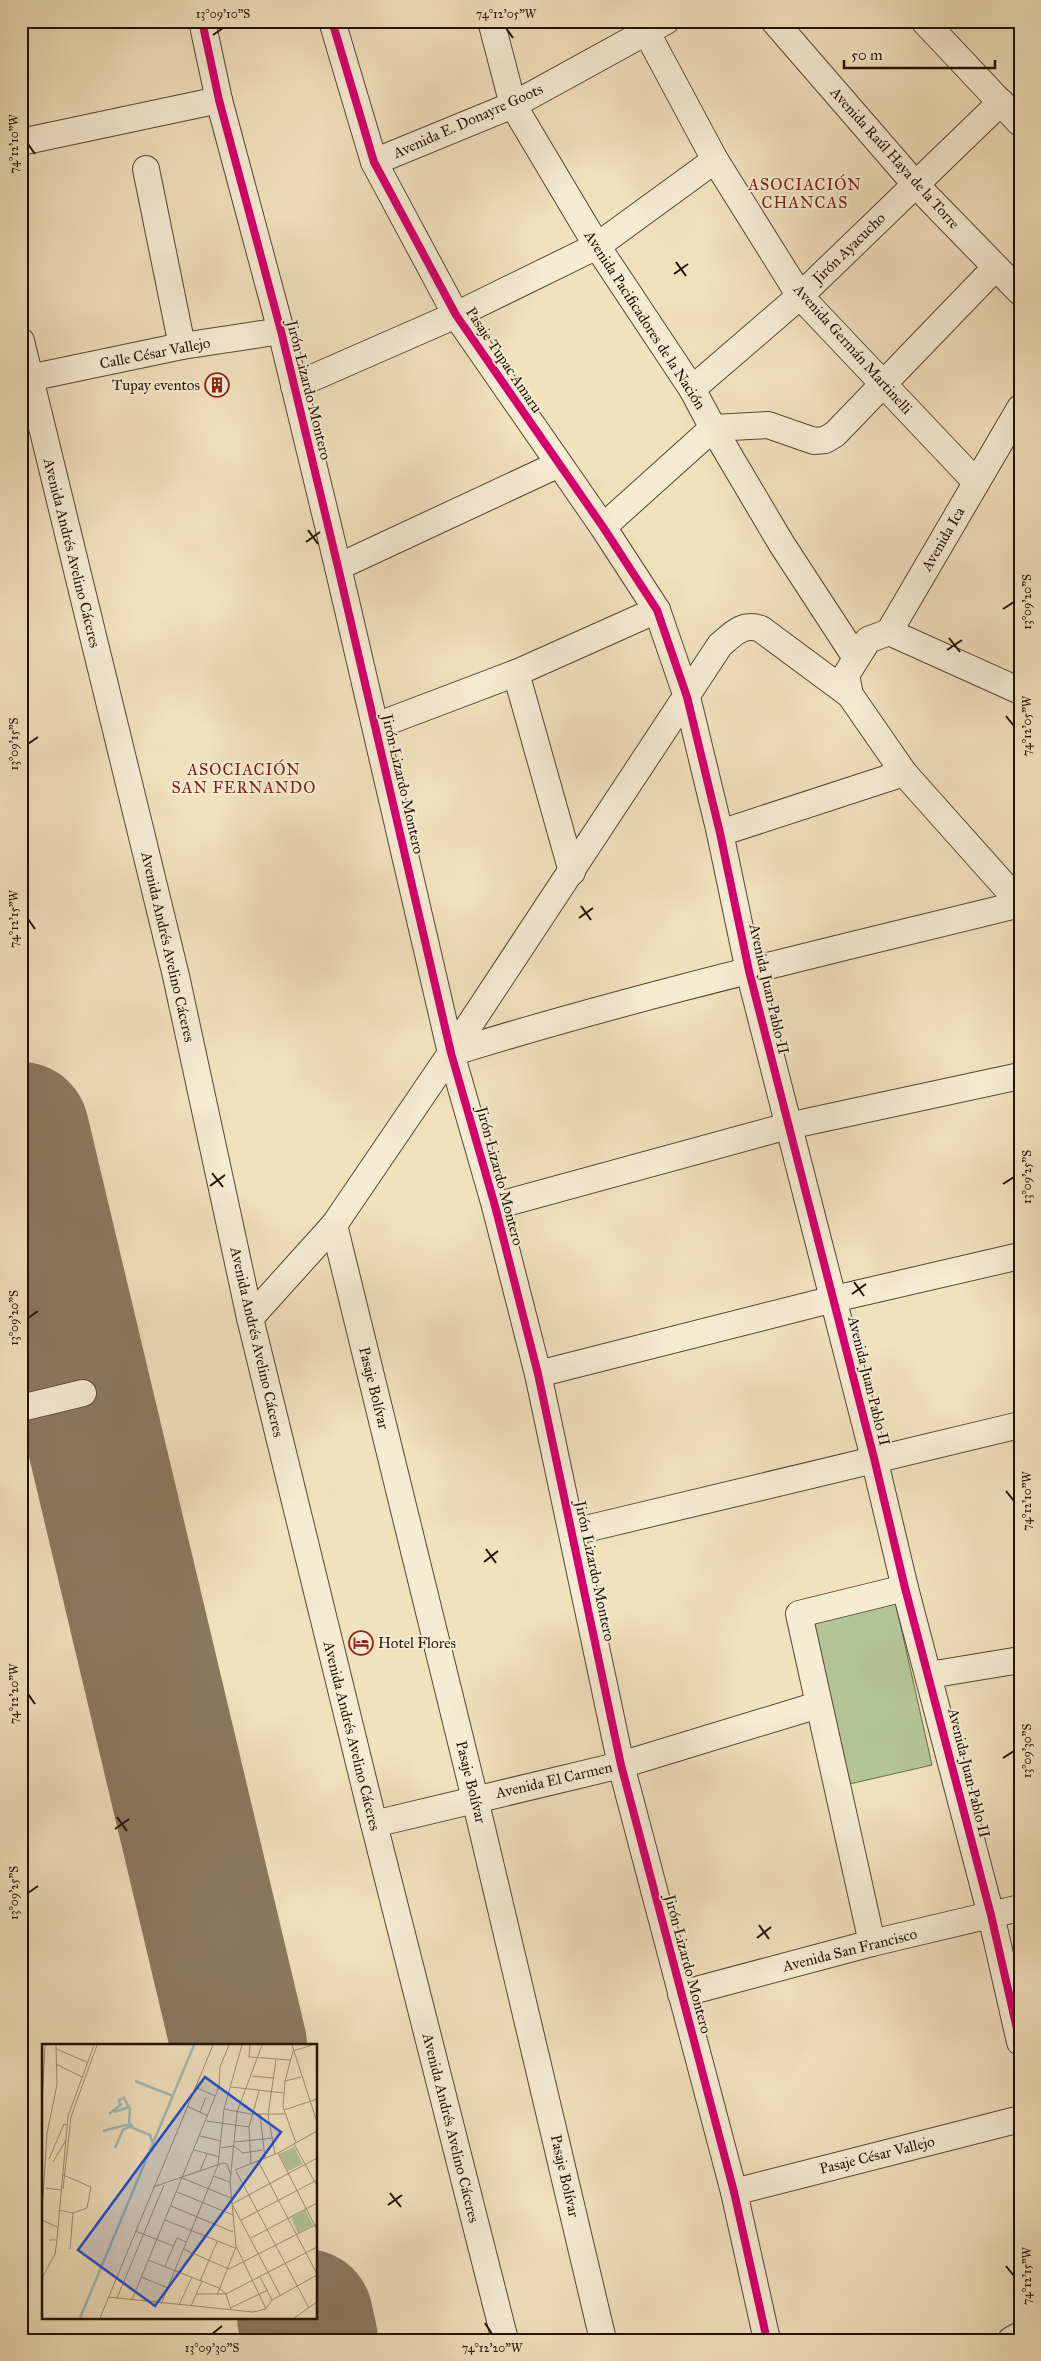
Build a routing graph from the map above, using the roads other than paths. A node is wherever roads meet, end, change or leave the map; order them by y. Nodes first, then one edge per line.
1 (202, 21) edge
2 (332, 21) edge
3 (491, 21) edge
4 (774, 21) edge
5 (924, 21) edge
6 (652, 25) edge
7 (219, 100) junction
8 (1001, 102) junction
9 (513, 105) junction
10 (1020, 123) edge
11 (21, 142) edge
12 (715, 160) junction
13 (374, 162) junction
14 (146, 169) dead end
15 (916, 185) junction
16 (597, 246) junction
17 (995, 268) junction
18 (1020, 292) edge
19 (800, 296) junction
20 (456, 315) junction
21 (280, 331) junction
22 (21, 341) edge
23 (182, 346) junction
24 (29, 378) junction
25 (883, 384) junction
26 (294, 386) junction
27 (692, 389) junction
28 (1020, 408) edge
29 (713, 428) junction
30 (559, 464) junction
31 (976, 482) junction
32 (603, 527) junction
33 (338, 567) junction
34 (657, 610) junction
35 (889, 632) junction
36 (856, 658) junction
37 (516, 673) junction
38 (1020, 691) edge
39 (850, 695) junction
40 (687, 697) junction
41 (376, 726) junction
42 (904, 773) junction
43 (720, 833) junction
44 (572, 872) junction
45 (1020, 904) edge
46 (749, 971) junction
47 (451, 1053) junction
48 (1020, 1076) edge
49 (788, 1126) junction
50 (495, 1206) junction
51 (334, 1225) junction
52 (1020, 1256) edge
53 (834, 1299) junction
54 (250, 1318) junction
55 (538, 1374) junction
56 (83, 1393) dead end
57 (21, 1408) edge
58 (1020, 1425) edge
59 (874, 1458) junction
60 (573, 1532) junction
61 (905, 1588) junction
62 (1020, 1660) edge
63 (929, 1675) junction
64 (818, 1704) junction
65 (621, 1765) junction
66 (476, 1799) junction
67 (374, 1824) junction
68 (1020, 1908) edge
69 (991, 1915) junction
70 (872, 1943) junction
71 (681, 1994) junction
72 (1020, 2042) edge
73 (1020, 2119) edge
74 (734, 2192) junction
75 (1020, 2335) edge
76 (505, 2340) edge
77 (604, 2340) edge
78 (766, 2340) edge
79 (1011, 2340) edge

1 - 7 street, Jirón Lizardo Montero
2 - 13 street, Pasaje Tupac Amaru
3 - 9 street, Avenida Pacificadores de la Nación
4 - 15 street, Avenida Raúl Haya de la Torre
5 - 8 street
6 - 9 street, Avenida E. Donayre Goots
6 - 12 street, Avenida Germán Martinelli
7 - 11 street
7 - 21 street, Jirón Lizardo Montero
8 - 10 street
8 - 15 street, Jirón Ayacucho
9 - 13 street, Avenida E. Donayre Goots
9 - 16 street, Avenida Pacificadores de la Nación
12 - 16 street
12 - 19 street, Avenida Germán Martinelli
13 - 20 street, Pasaje Tupac Amaru
14 - 23 street
15 - 17 street, Avenida Raúl Haya de la Torre
15 - 19 street, Jirón Ayacucho
16 - 20 street
16 - 27 street, Avenida Pacificadores de la Nación
17 - 18 street, Avenida Raúl Haya de la Torre
17 - 25 street
19 - 25 street, Avenida Germán Martinelli
19 - 27 street, Jirón Ayacucho
20 - 26 street
20 - 30 street, Pasaje Tupac Amaru
21 - 23 street, Calle César Vallejo
21 - 26 street, Jirón Lizardo Montero
22 - 24 street, Avenida Andrés Avelino Cáceres
23 - 24 street, Calle César Vallejo
24 - 54 street, Avenida Andrés Avelino Cáceres
25 - 29 street
25 - 31 street, Avenida Germán Martinelli
26 - 33 street, Jirón Lizardo Montero
27 - 29 street, Avenida Pacificadores de la Nación
28 - 31 street, Avenida Ica
29 - 32 street
29 - 36 street, Avenida Pacificadores de la Nación
30 - 32 street, Pasaje Tupac Amaru
30 - 33 street
31 - 35 street, Avenida Ica
32 - 34 street, Pasaje Tupac Amaru
33 - 41 street, Jirón Lizardo Montero
34 - 37 street
34 - 40 street, Pasaje Tupac Amaru
35 - 36 street
35 - 38 street
36 - 39 street
37 - 41 street
37 - 44 street
39 - 40 street
39 - 42 street
40 - 43 street, Avenida Juan Pablo II
40 - 44 street
41 - 47 street, Jirón Lizardo Montero
42 - 43 street
42 - 45 street
43 - 46 street, Avenida Juan Pablo II
44 - 47 street
45 - 46 street
46 - 47 street
46 - 49 street, Avenida Juan Pablo II
47 - 50 street, Jirón Lizardo Montero
47 - 51 street
48 - 49 street
49 - 50 street
49 - 53 street, Avenida Juan Pablo II
50 - 55 street, Jirón Lizardo Montero
51 - 54 street
51 - 66 street, Pasaje Bolívar
52 - 53 street
53 - 55 street
53 - 59 street, Avenida Juan Pablo II
54 - 67 street, Avenida Andrés Avelino Cáceres
55 - 60 street, Jirón Lizardo Montero
56 - 57 street
58 - 59 street
59 - 60 street
59 - 61 street, Avenida Juan Pablo II
60 - 65 street, Jirón Lizardo Montero
61 - 63 street, Avenida Juan Pablo II
61 - 64 street
62 - 63 street
63 - 69 street, Avenida Juan Pablo II
64 - 65 street, Avenida El Carmen
64 - 70 street
65 - 66 street, Avenida El Carmen
65 - 71 street, Jirón Lizardo Montero
66 - 67 street, Avenida El Carmen
66 - 77 street, Pasaje Bolívar
67 - 76 street, Avenida Andrés Avelino Cáceres
68 - 69 street, Avenida San Francisco
69 - 70 street, Avenida San Francisco
69 - 72 street, Avenida Juan Pablo II
70 - 71 street, Avenida San Francisco
71 - 74 street, Jirón Lizardo Montero
73 - 74 street, Pasaje César Vallejo
74 - 78 street, Jirón Lizardo Montero
75 - 79 street

